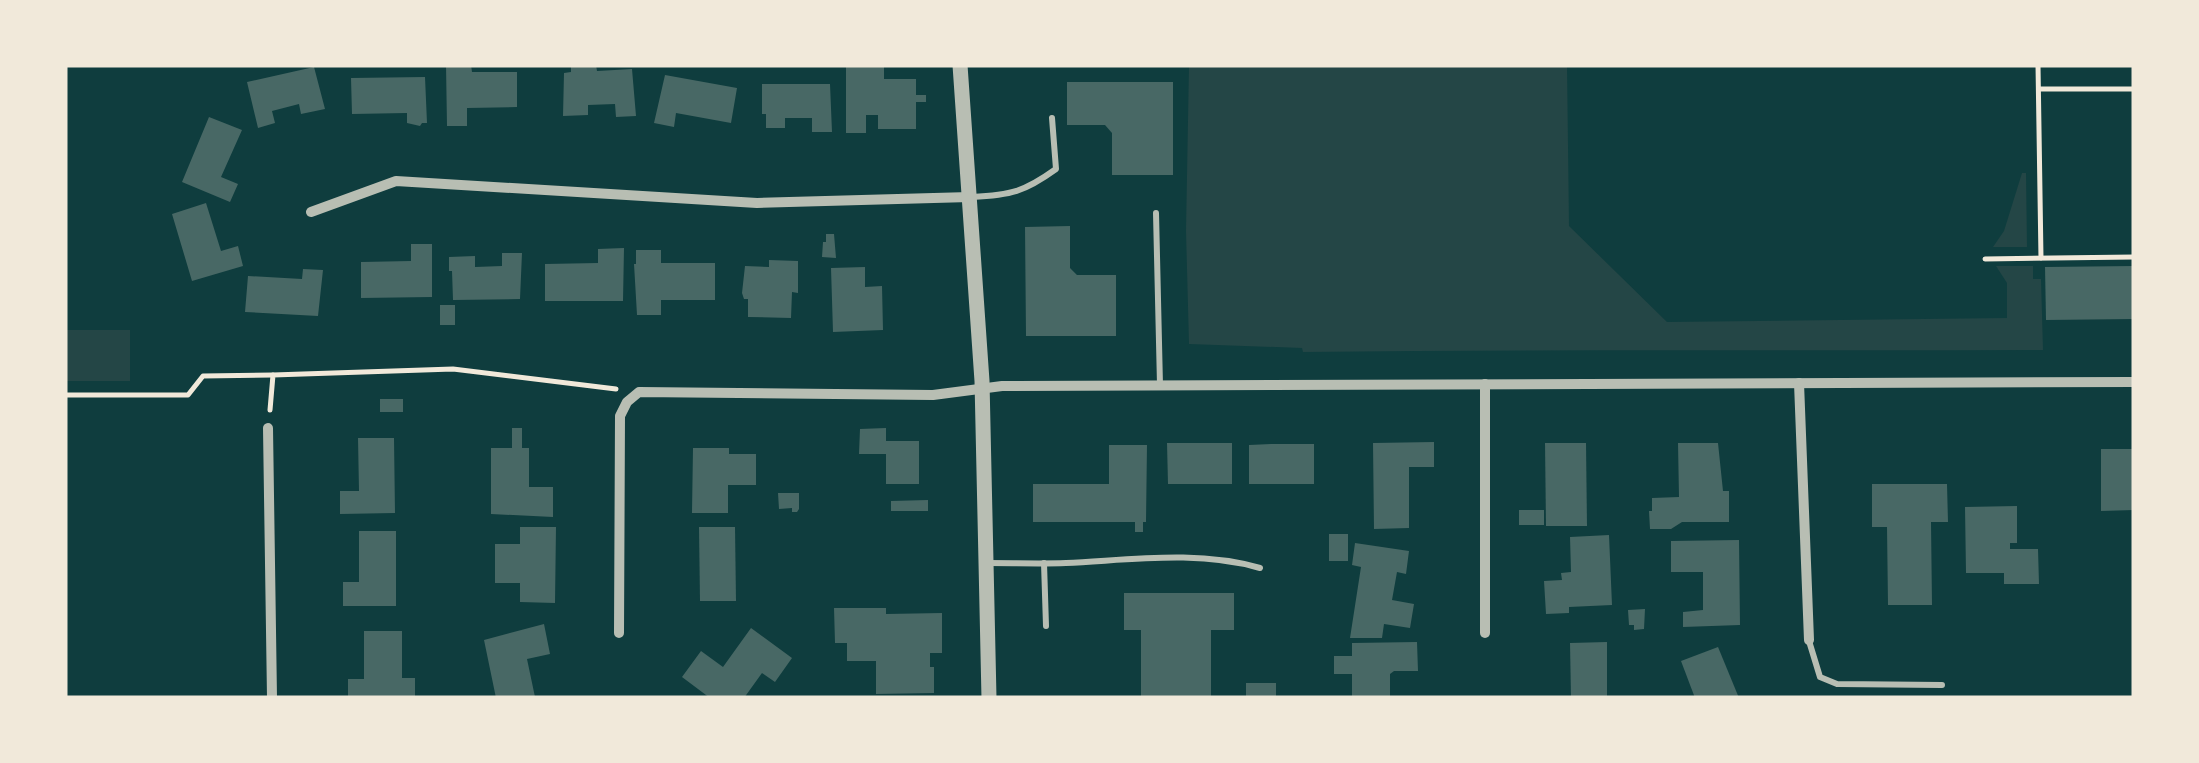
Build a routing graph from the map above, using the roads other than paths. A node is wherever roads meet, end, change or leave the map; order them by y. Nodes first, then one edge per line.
1 (960, 65) edge
2 (1052, 118) dead end
3 (970, 198) junction
4 (311, 212) dead end
5 (1156, 213) dead end
6 (2134, 382) edge
7 (1799, 383) junction
8 (1485, 384) junction
9 (1160, 385) junction
10 (982, 389) junction
11 (268, 428) road end
12 (986, 563) junction
13 (1044, 563) junction
14 (1260, 568) dead end
15 (1046, 626) dead end
16 (619, 633) dead end
17 (1485, 633) dead end
18 (1809, 640) joint
19 (1942, 685) dead end
20 (272, 698) edge
21 (988, 698) edge

1 - 3 street
2 - 3 lane
3 - 4 street
3 - 10 street
5 - 9 lane
6 - 7 street
7 - 8 street
7 - 18 street
8 - 9 street
8 - 17 street
9 - 10 street
10 - 12 street
10 - 16 street
11 - 20 street
12 - 13 lane
12 - 21 street
13 - 14 lane
13 - 15 lane
18 - 19 lane

